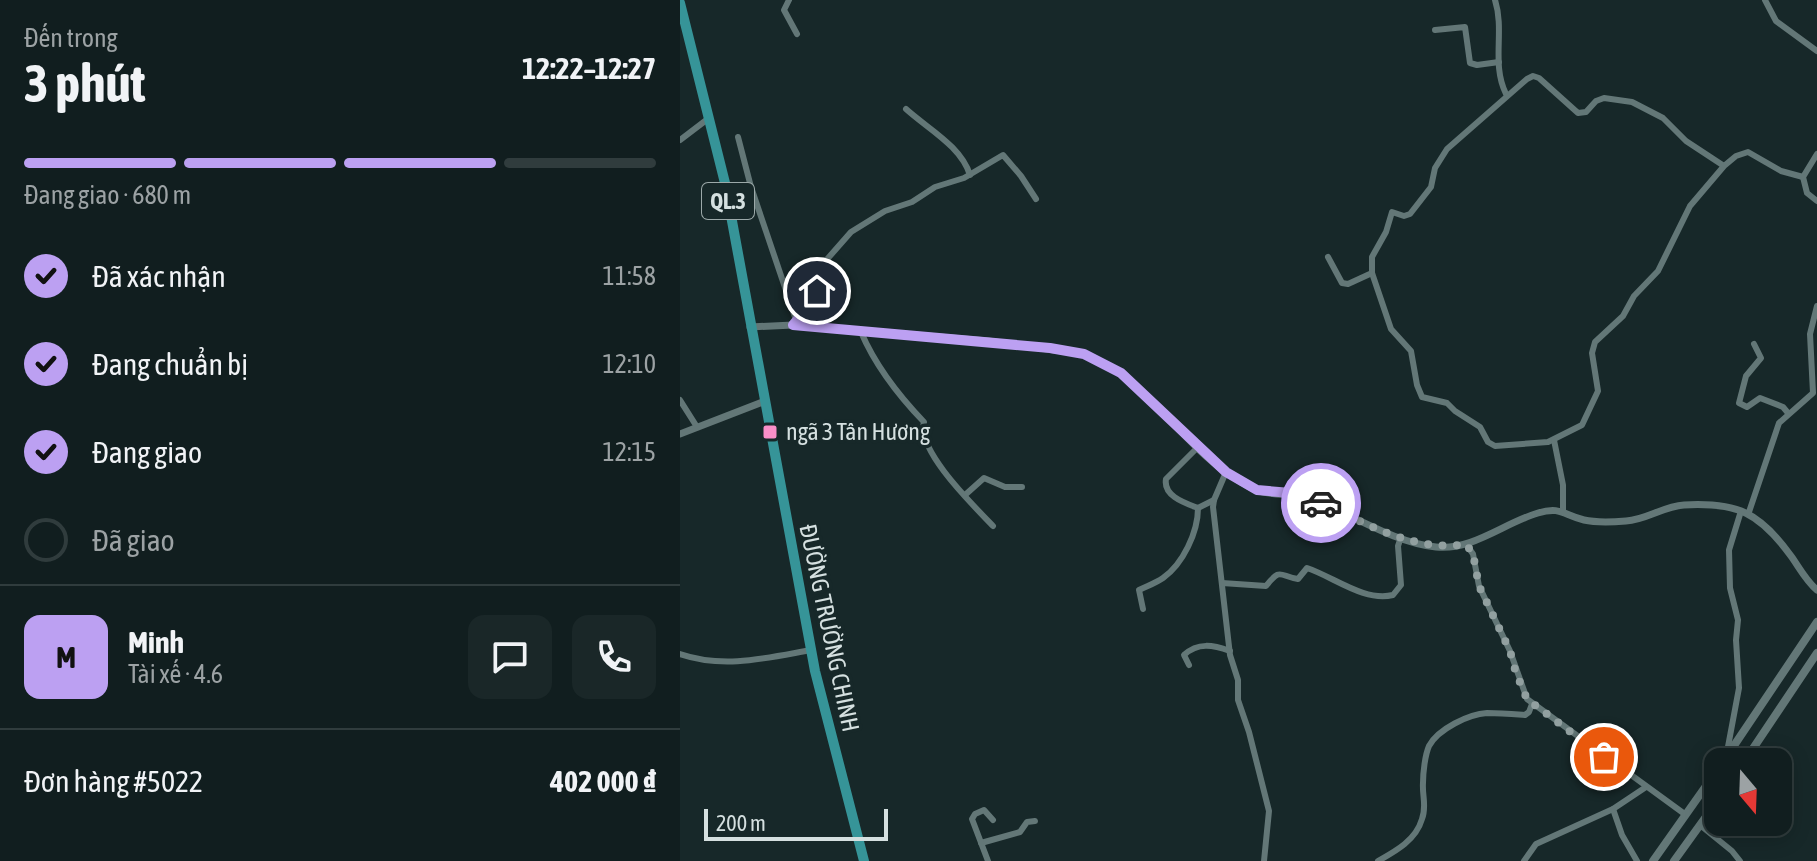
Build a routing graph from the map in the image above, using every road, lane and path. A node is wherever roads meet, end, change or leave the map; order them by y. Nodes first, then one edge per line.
1 (789, 0) edge
2 (1495, 0) edge
3 (1765, 0) edge
4 (680, 3) edge
5 (1435, 30) dead end
6 (797, 34) dead end
7 (685, 42) edge
8 (1817, 51) edge
9 (1499, 62) junction
10 (1506, 94) junction
11 (906, 109) dead end
12 (709, 118) junction
13 (738, 137) dead end
14 (680, 140) edge
15 (1817, 154) edge
16 (1724, 166) junction
17 (970, 175) junction
18 (1803, 177) junction
19 (1036, 199) dead end
20 (1817, 201) edge
21 (1328, 257) dead end
22 (1372, 273) junction
23 (1817, 306) edge
24 (794, 322) junction
25 (750, 327) junction
26 (861, 332) junction
27 (1754, 344) dead end
28 (1815, 394) edge
29 (680, 400) edge
30 (765, 401) junction
31 (1788, 413) junction
32 (697, 427) junction
33 (680, 434) edge
34 (1554, 440) junction
35 (1198, 447) junction
36 (1226, 472) junction
37 (1022, 487) dead end
38 (965, 495) junction
39 (1214, 500) junction
40 (1198, 508) junction
41 (1563, 510) junction
42 (1745, 512) junction
43 (993, 526) dead end
44 (1401, 537) junction
45 (1466, 544) junction
46 (1222, 583) junction
47 (1817, 590) edge
48 (1143, 609) dead end
49 (1817, 622) edge
50 (811, 650) junction
51 (1230, 651) junction
52 (1817, 653) edge
53 (680, 654) edge
54 (1189, 665) dead end
55 (1532, 704) junction
56 (1727, 748) edge
57 (1733, 748) edge
58 (1753, 748) edge
59 (1646, 787) junction
60 (1704, 789) edge
61 (1613, 809) junction
62 (1686, 815) junction
63 (1704, 819) edge
64 (993, 820) dead end
65 (1035, 821) dead end
66 (1700, 825) junction
67 (981, 843) junction
68 (864, 861) edge
69 (988, 861) edge
70 (1264, 861) edge
71 (1378, 861) edge
72 (1524, 861) edge
73 (1637, 861) edge
74 (1653, 861) edge
75 (1674, 861) edge
76 (1740, 861) edge

1 - 6 street
2 - 9 street
3 - 8 street
4 - 7 highway, QL.3
5 - 9 street
7 - 12 highway, QL.3
9 - 10 street
10 - 16 street
10 - 22 street
11 - 17 street
12 - 14 street
12 - 25 highway, QL.3
13 - 24 street
15 - 18 street
16 - 18 street
16 - 34 street
17 - 19 street
17 - 24 street
18 - 20 street
21 - 22 street
22 - 34 street
23 - 28 street
24 - 25 street
24 - 26 street
25 - 30 highway, QL.3
26 - 35 street
26 - 38 street
27 - 31 street
28 - 31 street
29 - 32 street
30 - 32 street
30 - 50 highway, ĐƯỜNG TRƯỜNG CHINH / QL.3
31 - 42 street
32 - 33 street
34 - 41 street
35 - 36 street
35 - 40 street
36 - 39 street
36 - 44 street
37 - 38 street
38 - 43 street
39 - 40 street
39 - 46 street
40 - 48 street
41 - 42 street
41 - 45 street
42 - 47 street
42 - 56 street
44 - 45 street
44 - 46 street
45 - 55 street
46 - 51 street
49 - 57 main road
50 - 53 street
50 - 68 highway, ĐƯỜNG TRƯỜNG CHINH / QL.3
51 - 54 street
51 - 70 street
52 - 58 main road
55 - 59 street
55 - 71 street
59 - 61 street
59 - 62 street
60 - 62 main road
61 - 72 street
61 - 73 street
62 - 74 main road
63 - 66 main road
64 - 67 street
65 - 67 street
66 - 75 main road
66 - 76 street
67 - 69 street

